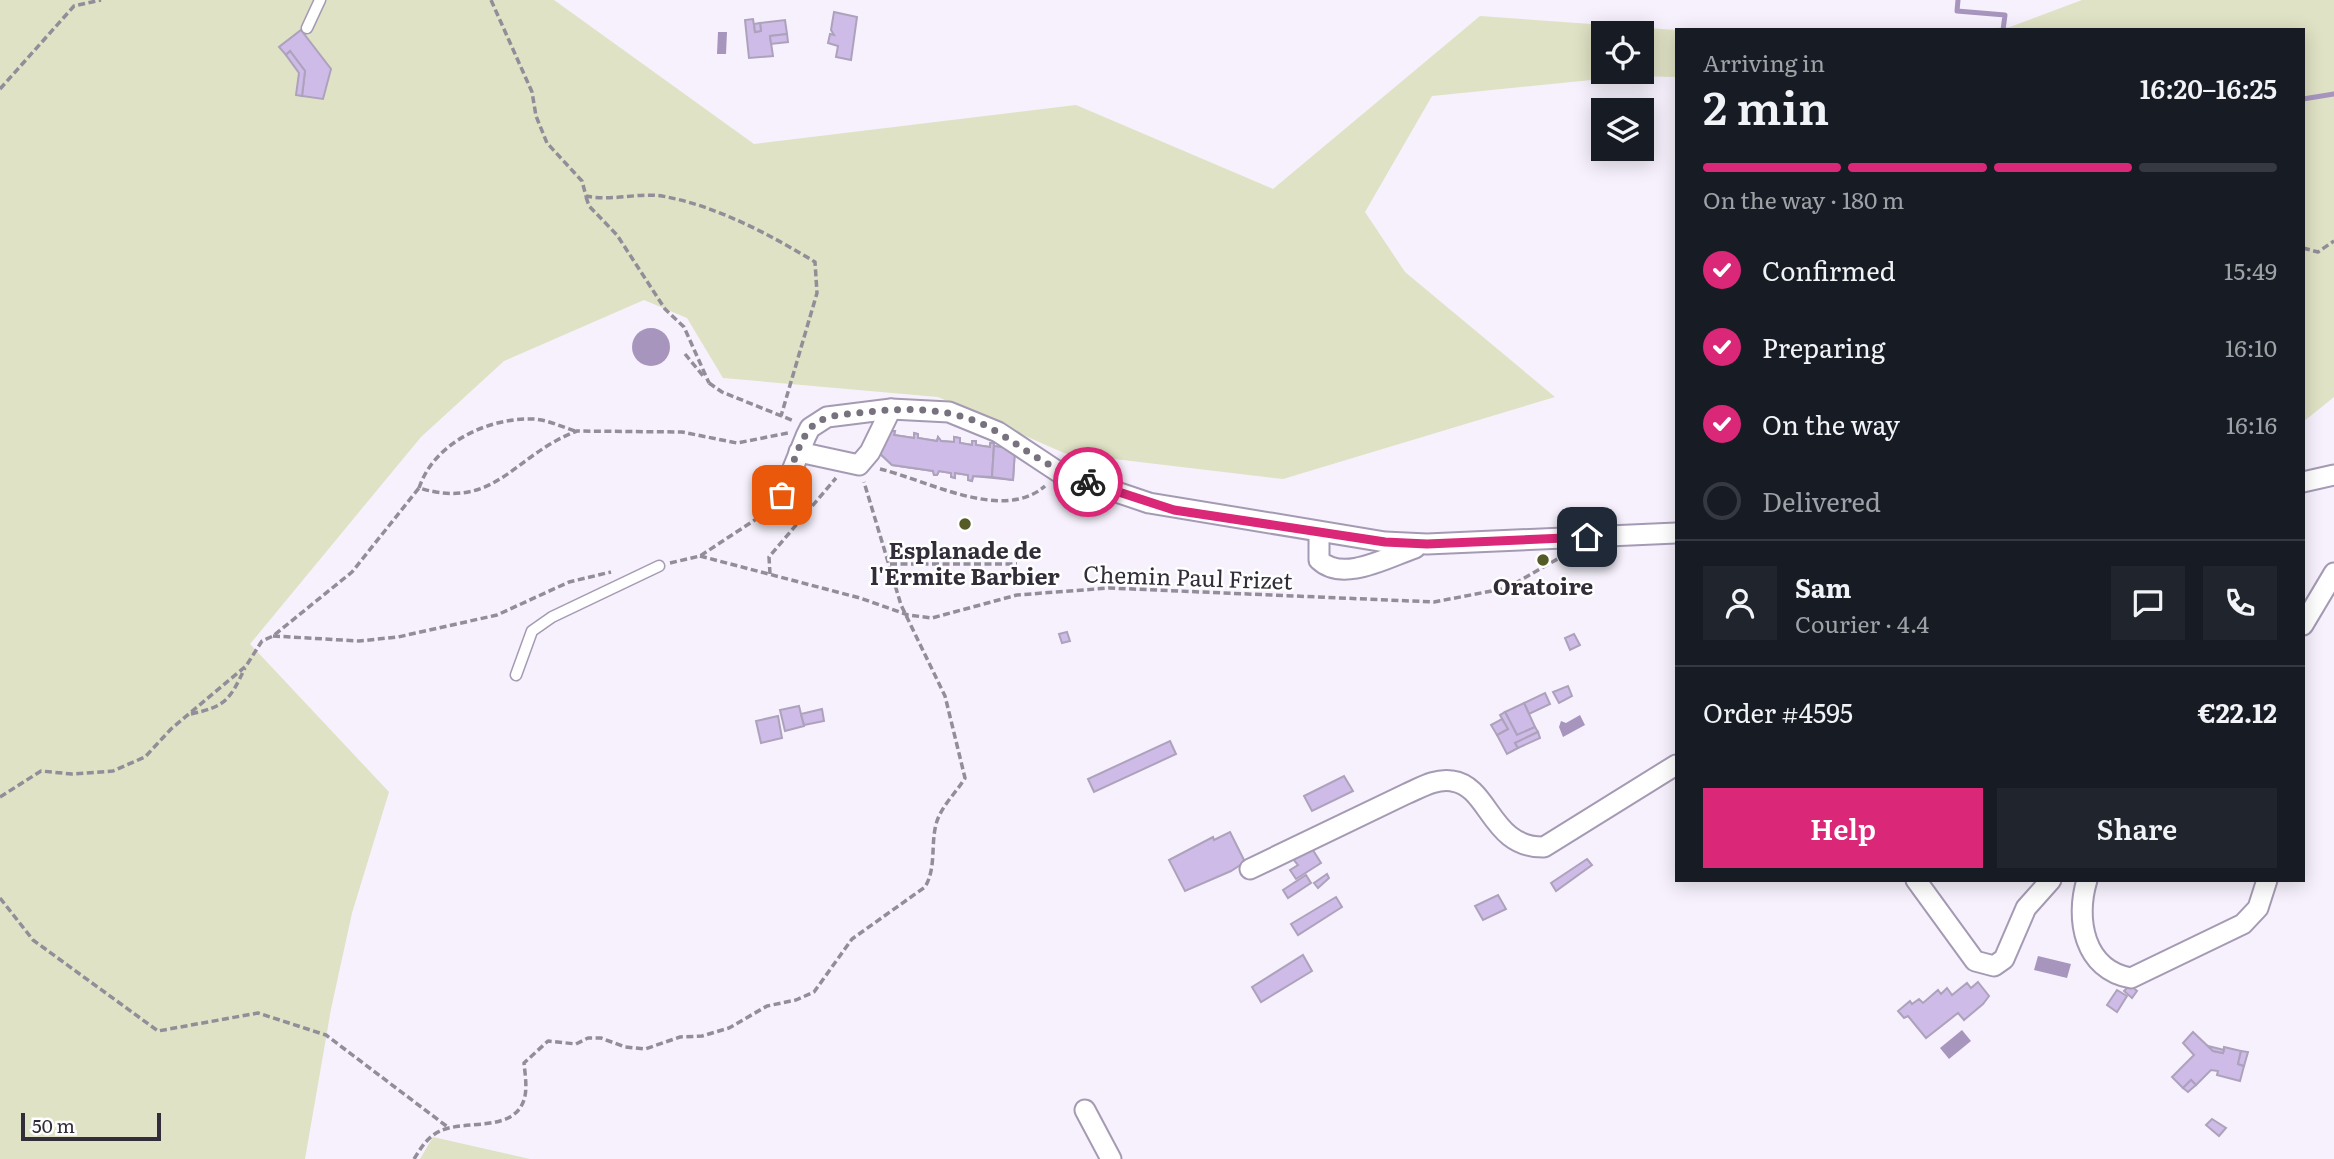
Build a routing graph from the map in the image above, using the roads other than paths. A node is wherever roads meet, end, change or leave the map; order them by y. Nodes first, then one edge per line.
1 (320, 0) edge
2 (307, 28) dead end
3 (891, 409) junction
4 (799, 452) junction
5 (2334, 475) edge
6 (2305, 482) edge
7 (782, 495) road end
8 (1319, 533) junction
9 (1675, 533) edge
10 (1427, 544) junction
11 (659, 566) road end
12 (2334, 573) edge
13 (2305, 622) edge
14 (516, 675) dead end
15 (1675, 766) edge
16 (1250, 869) dead end
17 (1917, 882) edge
18 (2049, 882) edge
19 (2087, 882) edge
20 (2266, 882) edge
21 (1085, 1110) dead end
22 (1111, 1159) edge

1 - 2 lane
3 - 4 street
3 - 4 street
3 - 8 street
4 - 7 street
5 - 6 street
8 - 10 street
8 - 10 street
9 - 10 street
11 - 14 lane
12 - 13 street
15 - 16 street
17 - 18 street
19 - 20 street
21 - 22 street

